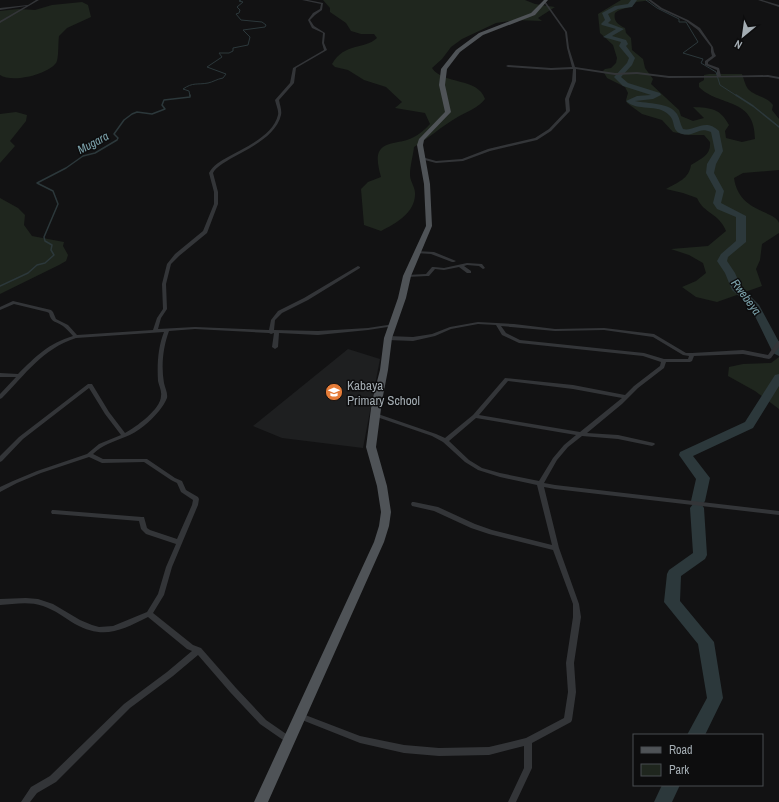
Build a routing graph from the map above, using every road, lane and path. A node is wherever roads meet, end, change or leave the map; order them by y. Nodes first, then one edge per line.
1 (38, 0) edge
2 (303, 0) edge
3 (650, 0) edge
4 (759, 0) edge
5 (545, 1) edge
6 (31, 4) junction
7 (779, 6) edge
8 (0, 9) edge
9 (0, 22) edge
10 (508, 66) dead end
11 (574, 68) junction
12 (719, 76) junction
13 (779, 78) edge
14 (422, 158) junction
15 (418, 252) junction
16 (454, 261) dead end
17 (461, 266) junction
18 (358, 267) dead end
19 (483, 268) dead end
20 (469, 272) dead end
21 (407, 276) junction
22 (0, 309) edge
23 (497, 324) junction
24 (394, 325) junction
25 (167, 330) junction
26 (155, 331) junction
27 (274, 332) junction
28 (76, 337) junction
29 (388, 338) junction
30 (779, 343) edge
31 (275, 347) dead end
32 (692, 355) junction
33 (664, 362) junction
34 (0, 375) edge
35 (19, 376) junction
36 (0, 397) edge
37 (626, 397) junction
38 (376, 415) junction
39 (475, 416) junction
40 (582, 434) junction
41 (124, 435) junction
42 (445, 441) junction
43 (652, 444) dead end
44 (89, 455) junction
45 (0, 460) edge
46 (540, 484) junction
47 (0, 490) edge
48 (414, 504) dead end
49 (54, 512) dead end
50 (779, 513) edge
51 (178, 542) junction
52 (556, 548) junction
53 (0, 602) edge
54 (149, 614) junction
55 (198, 650) junction
56 (300, 716) junction
57 (288, 740) junction
58 (528, 741) junction
59 (25, 802) edge
60 (261, 802) edge
61 (512, 802) edge

1 - 6 street
2 - 26 street
3 - 12 street
4 - 7 street
5 - 11 street
5 - 14 main road
6 - 8 street
6 - 9 street
10 - 11 street
11 - 12 street
11 - 14 street
12 - 13 street
14 - 15 main road
15 - 16 street
15 - 21 main road
17 - 19 street
17 - 20 street
17 - 21 street
18 - 27 street
21 - 24 main road
22 - 28 street
23 - 29 street
23 - 32 street
23 - 33 street
24 - 27 street
24 - 29 main road
25 - 26 street
25 - 27 street
25 - 41 street
26 - 28 street
27 - 31 street
28 - 35 street
29 - 38 main road
30 - 32 street
32 - 33 street
33 - 37 street
34 - 35 street
35 - 36 street
37 - 39 street
37 - 40 street
38 - 42 street
38 - 56 main road
39 - 40 street
39 - 42 street
40 - 43 street
40 - 46 street
41 - 44 street
41 - 45 street
42 - 46 street
44 - 47 street
44 - 51 street
46 - 50 street
46 - 52 street
48 - 52 street
49 - 51 street
51 - 54 street
52 - 58 street
53 - 54 street
54 - 55 street
55 - 57 street
55 - 59 street
56 - 57 main road
56 - 58 street
57 - 60 main road
58 - 61 street

